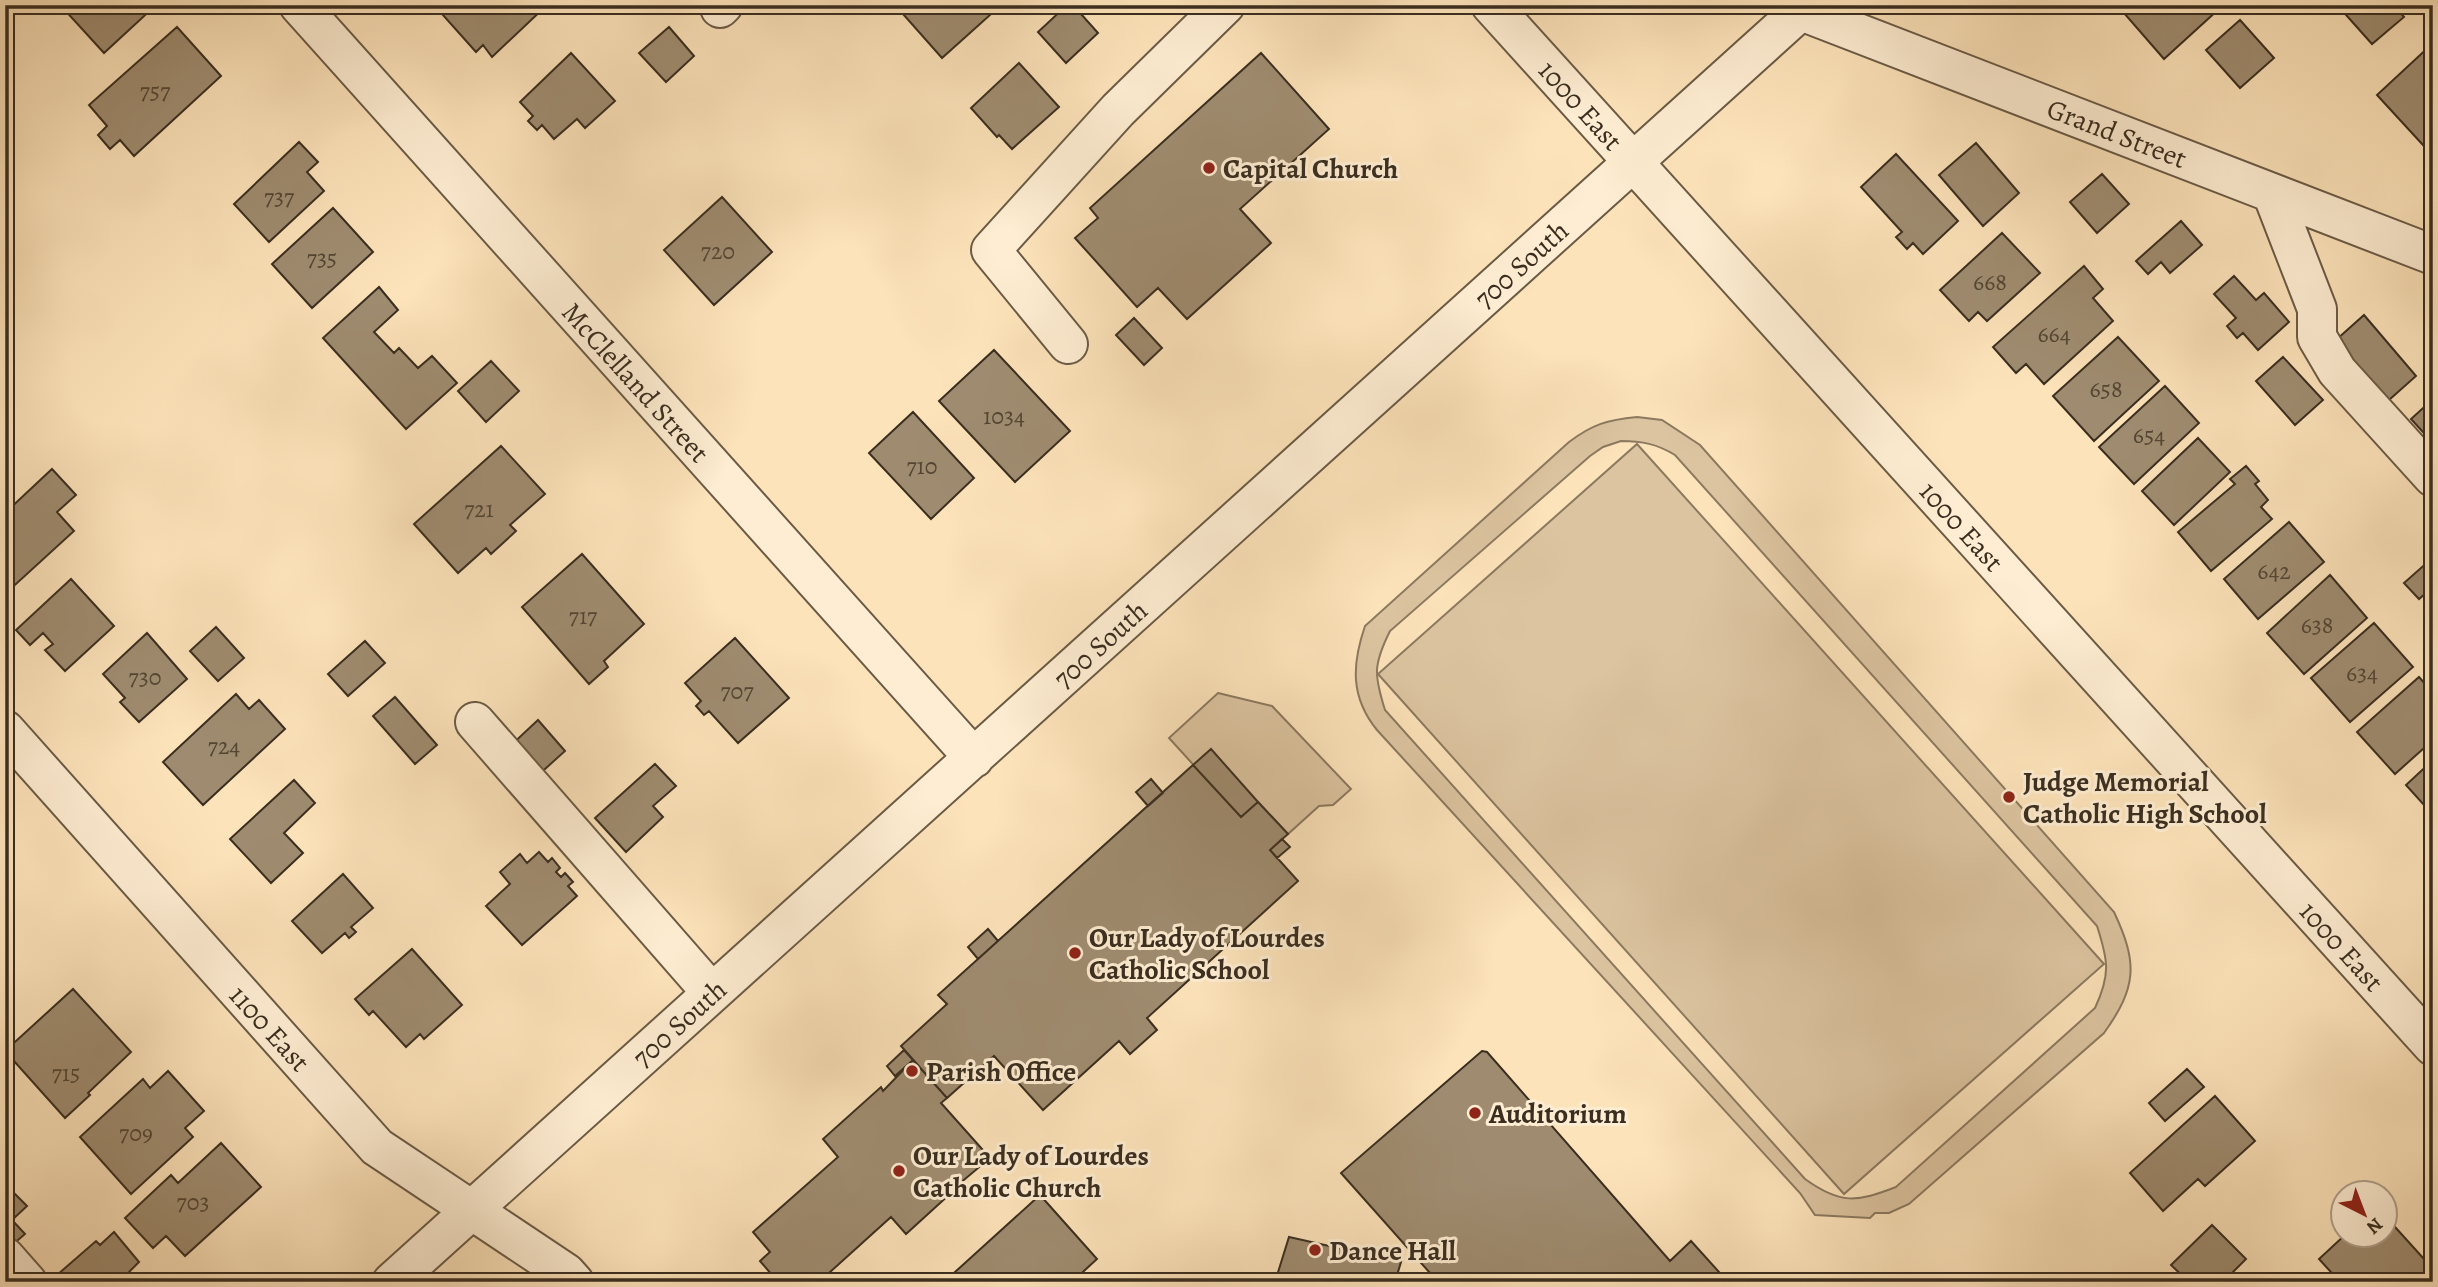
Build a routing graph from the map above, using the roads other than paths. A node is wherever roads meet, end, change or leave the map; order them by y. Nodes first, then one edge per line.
1 (299, 5) edge
2 (1225, 5) edge
3 (1490, 5) edge
4 (1804, 8) edge
5 (1633, 163) junction
6 (2272, 193) junction
7 (2433, 255) edge
8 (1068, 344) dead end
9 (2433, 477) edge
10 (475, 722) dead end
11 (5, 730) edge
12 (974, 758) junction
13 (712, 993) junction
14 (2433, 1046) edge
15 (472, 1210) junction
16 (5, 1257) edge
17 (27, 1282) edge
18 (392, 1282) edge
19 (574, 1282) edge

1 - 12 street, McClelland Street
2 - 8 street
3 - 5 street, 1000 East
4 - 5 street, 700 South
4 - 6 street, Grand Street
5 - 12 street, 700 South
5 - 14 street, 1000 East
6 - 7 street, Grand Street
6 - 9 street
10 - 13 street
11 - 15 street, 1100 East
12 - 13 street, 700 South
13 - 15 street, 700 South
15 - 18 street, 700 South
15 - 19 street, 1100 East
16 - 17 street

